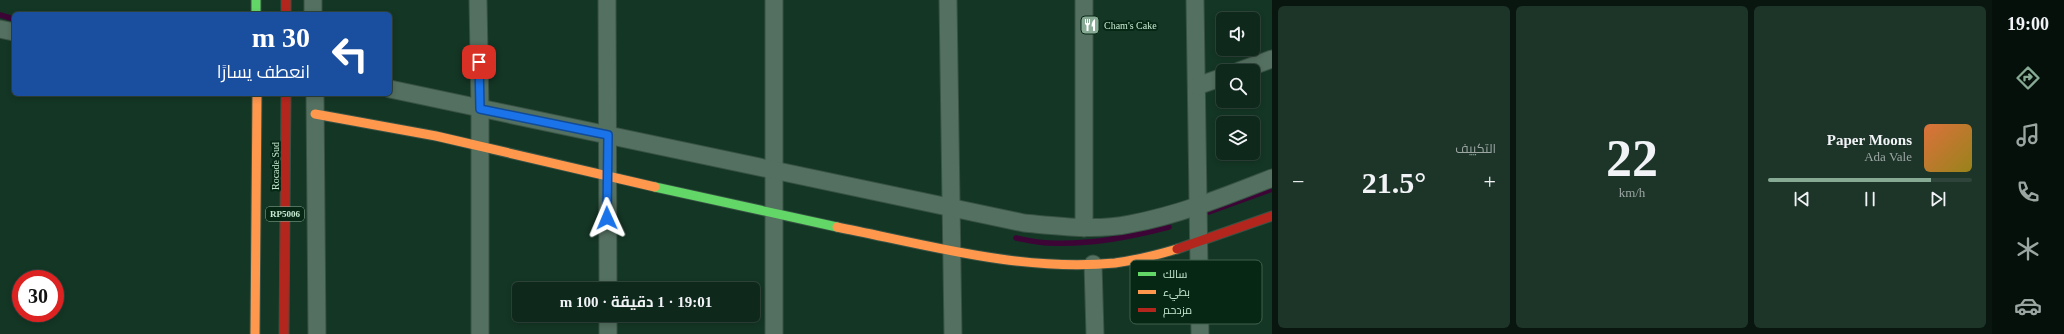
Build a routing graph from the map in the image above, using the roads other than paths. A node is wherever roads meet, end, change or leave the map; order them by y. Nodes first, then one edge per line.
1 (256, 0) edge
2 (286, 0) edge
3 (313, 0) edge
4 (478, 0) edge
5 (607, 0) edge
6 (774, 0) edge
7 (948, 0) edge
8 (1084, 0) edge
9 (1195, 0) edge
10 (256, 12) edge
11 (286, 12) edge
12 (313, 12) edge
13 (0, 29) edge
14 (12, 32) edge
15 (1272, 59) edge
16 (1258, 64) edge
17 (1216, 79) edge
18 (1197, 86) junction
19 (392, 89) edge
20 (254, 96) edge
21 (286, 96) edge
22 (315, 96) edge
23 (480, 109) junction
24 (315, 114) junction
25 (608, 135) junction
26 (479, 146) junction
27 (774, 170) junction
28 (606, 176) junction
29 (1272, 178) edge
30 (1197, 206) junction
31 (951, 208) junction
32 (773, 214) junction
33 (1272, 216) edge
34 (1084, 228) junction
35 (1198, 243) junction
36 (951, 250) junction
37 (1130, 260) edge
38 (1133, 260) edge
39 (1198, 260) edge
40 (1093, 264) junction
41 (608, 282) edge
42 (608, 322) edge
43 (1200, 324) edge
44 (256, 334) edge
45 (284, 334) edge
46 (317, 334) edge
47 (480, 334) edge
48 (608, 334) edge
49 (774, 334) edge
50 (954, 334) edge
51 (1096, 334) edge
52 (1200, 334) edge

1 - 10 main road
2 - 11 main road
3 - 12 street
4 - 23 street
5 - 25 street
6 - 27 street
7 - 31 street
8 - 34 street
9 - 18 street
13 - 14 street
15 - 16 street
17 - 18 street
18 - 30 street
19 - 23 street
20 - 44 main road, Rocade Sud / RP5006
21 - 45 main road, Rocade Sud / RP5006
22 - 24 street
23 - 25 street
23 - 26 street
24 - 26 main road
24 - 46 street
25 - 27 street
25 - 28 street
26 - 28 main road
26 - 47 street
27 - 31 street
27 - 32 street
28 - 32 main road
28 - 41 street
29 - 30 street
30 - 34 street
30 - 35 street
31 - 34 street
31 - 36 street
32 - 36 main road
32 - 49 street
33 - 35 main road
35 - 38 main road
35 - 39 street
36 - 40 main road
36 - 50 street
37 - 40 main road
40 - 51 street
42 - 48 street
43 - 52 street

